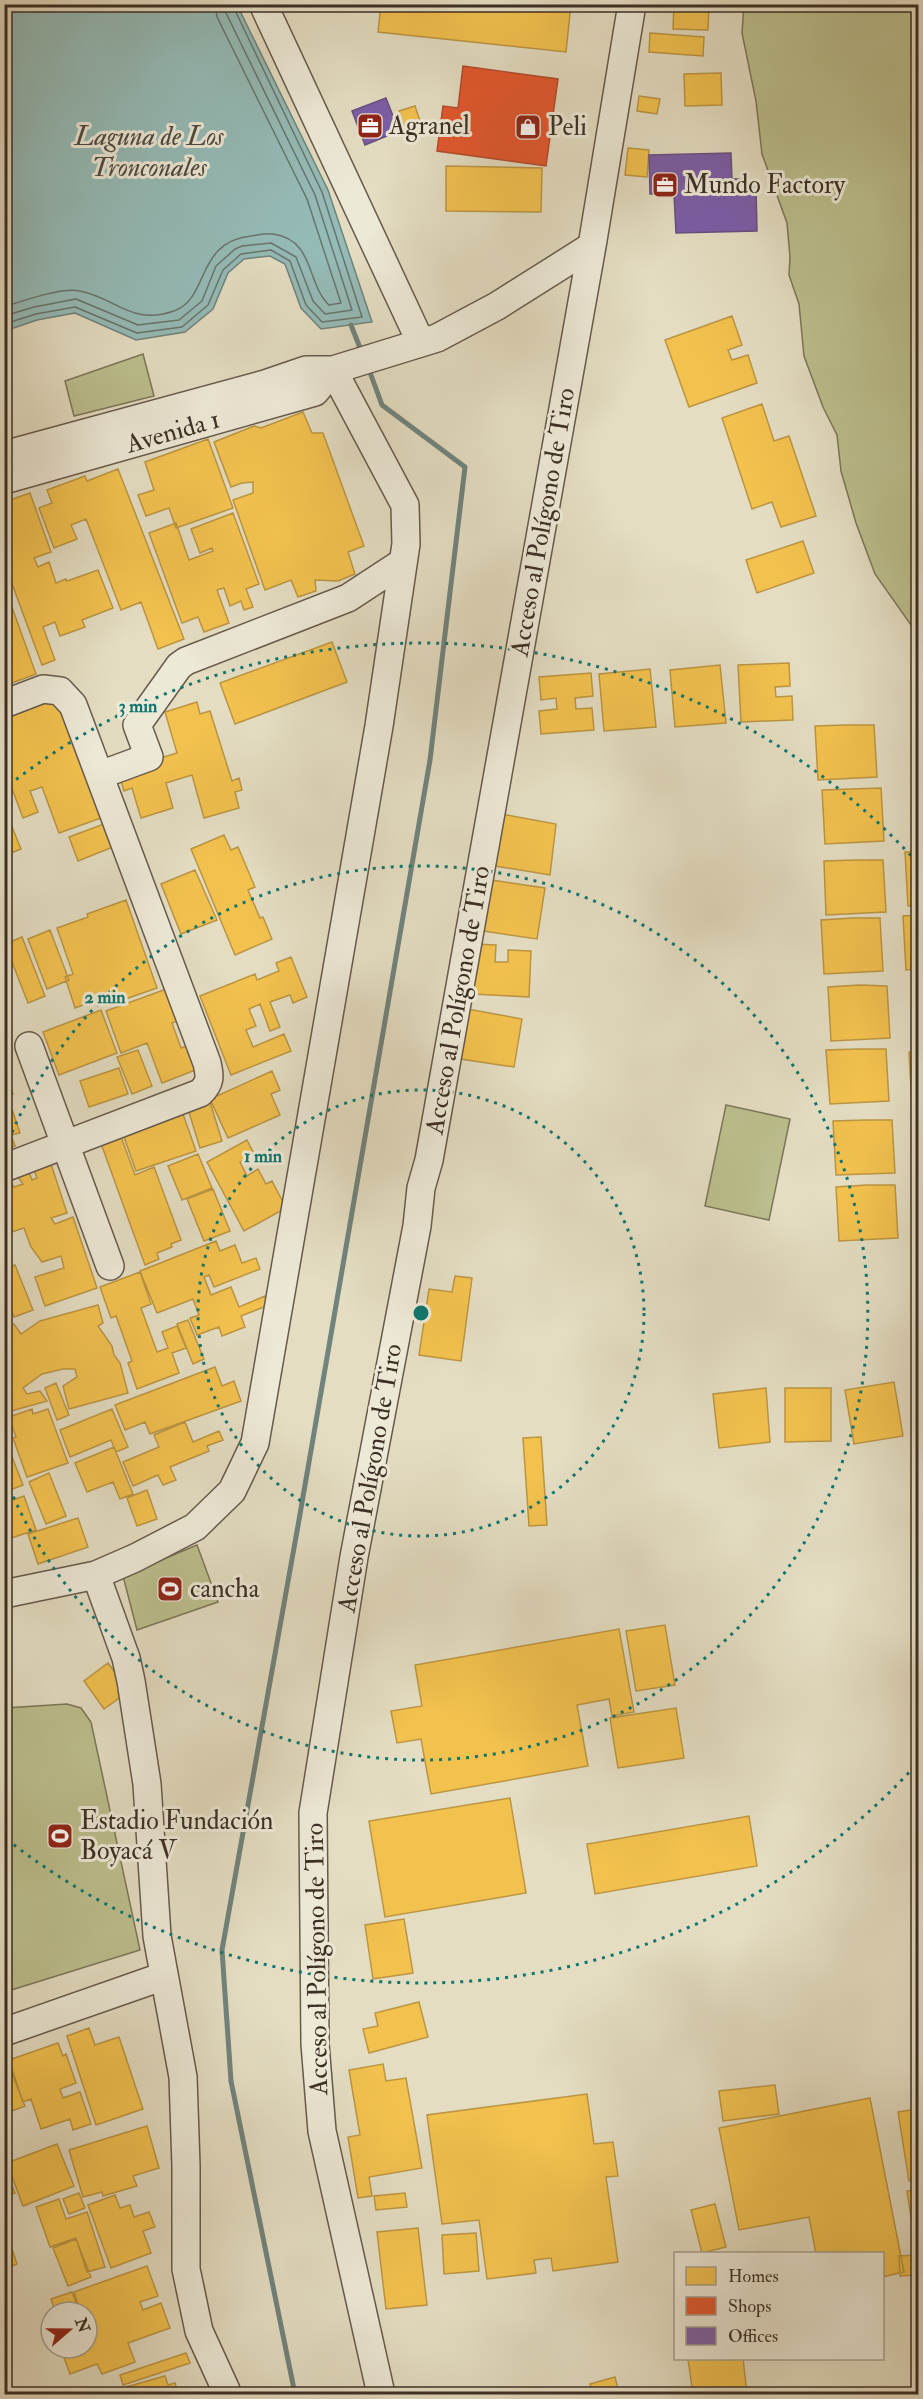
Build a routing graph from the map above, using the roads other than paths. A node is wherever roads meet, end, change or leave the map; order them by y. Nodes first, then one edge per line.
1 (263, 4) edge
2 (280, 4) edge
3 (632, 4) edge
4 (592, 246) junction
5 (417, 344) junction
6 (337, 369) junction
7 (4, 455) edge
8 (4, 480) edge
9 (403, 562) junction
10 (4, 704) edge
11 (100, 775) junction
12 (29, 1046) dead end
13 (65, 1146) junction
14 (4, 1168) edge
15 (110, 1266) dead end
16 (96, 1575) junction
17 (4, 1594) edge
18 (164, 1976) junction
19 (4, 2032) edge
20 (226, 2390) dead end
21 (381, 2394) edge

1 - 5 street
2 - 5 street
3 - 4 street, Acceso al Polígono de Tiro
4 - 5 street
4 - 21 street, Acceso al Polígono de Tiro
5 - 6 street
6 - 7 street, Avenida 1
6 - 8 street, Avenida 1
6 - 9 street
9 - 11 street
9 - 16 street
10 - 11 street
11 - 13 street
12 - 13 street
13 - 14 street
13 - 15 street
16 - 17 street
16 - 18 street
18 - 19 street
18 - 20 street

